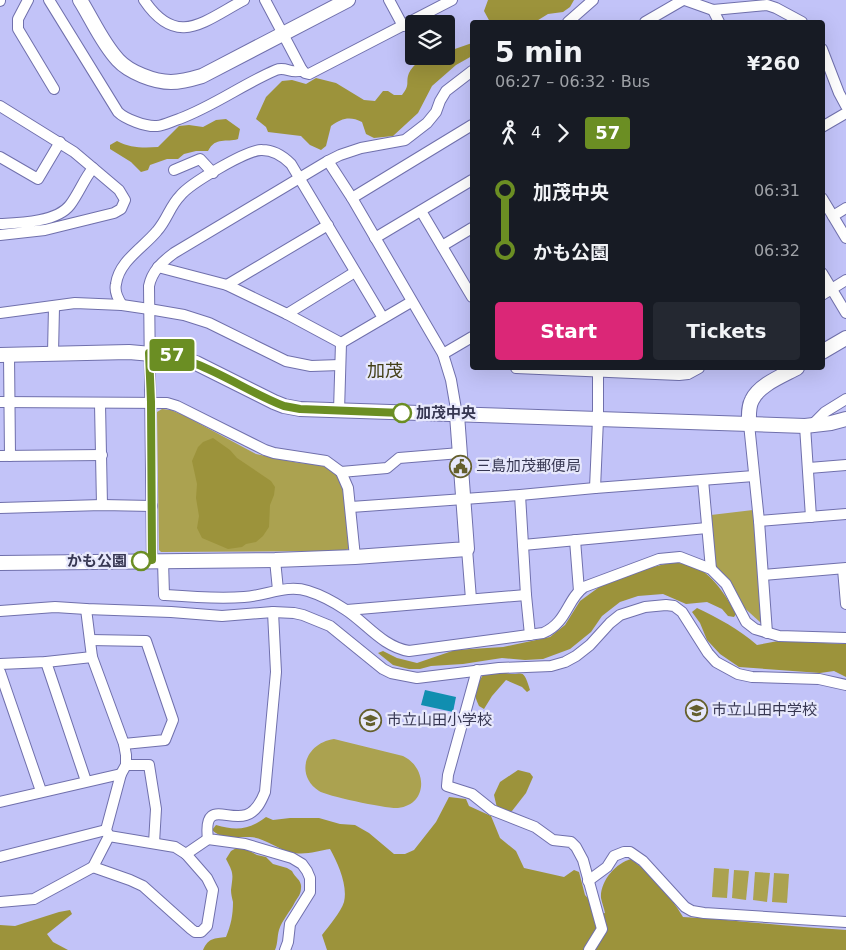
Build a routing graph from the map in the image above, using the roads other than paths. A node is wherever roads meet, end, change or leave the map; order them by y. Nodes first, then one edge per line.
1 (28, 0) edge
2 (49, 0) edge
3 (80, 0) edge
4 (144, 0) edge
5 (244, 0) edge
6 (265, 0) edge
7 (348, 0) edge
8 (389, 0) edge
9 (452, 0) edge
10 (593, 0) edge
11 (684, 0) edge
12 (713, 10) junction
13 (570, 20) edge
14 (649, 20) edge
15 (718, 20) edge
16 (798, 20) edge
17 (403, 26) junction
18 (284, 34) junction
19 (825, 57) edge
20 (302, 70) junction
21 (470, 73) edge
22 (54, 89) dead end
23 (0, 106) edge
24 (846, 106) edge
25 (846, 113) edge
26 (825, 125) edge
27 (470, 126) edge
28 (60, 142) junction
29 (0, 157) edge
30 (328, 161) junction
31 (93, 168) junction
32 (174, 170) dead end
33 (213, 173) junction
34 (300, 177) junction
35 (470, 181) edge
36 (352, 198) junction
37 (825, 203) edge
38 (846, 208) edge
39 (421, 211) junction
40 (833, 216) junction
41 (0, 224) edge
42 (328, 225) junction
43 (470, 229) edge
44 (0, 235) edge
45 (375, 238) junction
46 (846, 238) edge
47 (442, 246) junction
48 (158, 267) junction
49 (356, 272) junction
50 (825, 278) edge
51 (846, 280) edge
52 (469, 283) edge
53 (227, 285) junction
54 (832, 289) junction
55 (825, 293) edge
56 (411, 302) junction
57 (122, 306) junction
58 (54, 307) junction
59 (149, 309) junction
60 (0, 313) edge
61 (846, 313) edge
62 (287, 314) junction
63 (383, 318) junction
64 (470, 338) edge
65 (846, 338) edge
66 (341, 343) junction
67 (825, 350) edge
68 (53, 353) junction
69 (149, 353) junction
70 (443, 354) junction
71 (4, 355) edge
72 (340, 365) junction
73 (557, 370) edge
74 (693, 370) edge
75 (793, 370) edge
76 (598, 372) junction
77 (846, 400) edge
78 (5, 402) edge
79 (151, 402) junction
80 (100, 404) junction
81 (339, 410) junction
82 (457, 415) junction
83 (598, 419) junction
84 (846, 419) edge
85 (749, 424) junction
86 (809, 426) junction
87 (460, 454) junction
88 (102, 455) junction
89 (5, 456) edge
90 (846, 465) edge
91 (809, 468) junction
92 (341, 472) junction
93 (754, 476) junction
94 (703, 480) junction
95 (595, 488) junction
96 (520, 495) junction
97 (464, 499) junction
98 (102, 505) junction
99 (152, 506) junction
100 (351, 506) junction
101 (0, 508) edge
102 (846, 514) edge
103 (811, 517) junction
104 (759, 520) junction
105 (707, 528) junction
106 (575, 540) junction
107 (524, 544) junction
108 (467, 550) junction
109 (355, 557) junction
110 (158, 560) junction
111 (275, 560) junction
112 (0, 563) edge
113 (844, 568) edge
114 (711, 569) junction
115 (763, 575) junction
116 (278, 590) junction
117 (579, 591) junction
118 (526, 594) junction
119 (471, 599) junction
120 (846, 604) edge
121 (86, 610) junction
122 (347, 610) junction
123 (0, 611) edge
124 (274, 612) junction
125 (768, 634) junction
126 (530, 636) junction
127 (846, 638) edge
128 (90, 640) junction
129 (92, 657) junction
130 (46, 662) junction
131 (0, 664) edge
132 (477, 670) junction
133 (0, 672) edge
134 (846, 685) edge
135 (124, 744) junction
136 (124, 770) junction
137 (86, 781) junction
138 (41, 791) junction
139 (0, 802) edge
140 (108, 833) junction
141 (208, 839) junction
142 (154, 843) junction
143 (186, 854) junction
144 (0, 857) edge
145 (93, 867) junction
146 (588, 881) junction
147 (0, 902) edge
148 (846, 922) edge
149 (285, 950) edge
150 (589, 950) edge

1 - 22 street
2 - 20 street
3 - 18 street
4 - 5 street
6 - 18 street
7 - 18 street
8 - 17 street
9 - 17 street
10 - 13 street
11 - 12 street
11 - 14 street
12 - 15 street
12 - 16 street
17 - 20 street
18 - 20 street
19 - 24 street
21 - 30 street
23 - 28 street
25 - 26 street
27 - 36 street
28 - 29 street
28 - 31 street
30 - 34 street
30 - 36 street
31 - 41 street
31 - 44 street
32 - 33 street
33 - 34 street
33 - 57 street
34 - 42 street
34 - 48 street
35 - 39 street
36 - 45 street
37 - 40 street
38 - 40 street
39 - 45 street
39 - 47 street
40 - 46 street
42 - 49 street
42 - 53 street
43 - 47 street
45 - 56 street
47 - 52 street
48 - 53 street
48 - 59 street
49 - 62 street
49 - 63 street
50 - 54 street
51 - 54 street
53 - 62 street
54 - 55 street
54 - 61 street
56 - 63 street
56 - 70 street
57 - 58 street
57 - 59 street
58 - 60 street
58 - 68 street
59 - 69 street
59 - 72 street
62 - 66 street
63 - 66 street
64 - 70 street
65 - 67 street
66 - 72 street
68 - 69 street
68 - 71 street
69 - 79 street
69 - 81 street
70 - 82 street
71 - 78 street
72 - 81 street
73 - 76 street
74 - 76 street
75 - 85 street
76 - 83 street
77 - 86 street
78 - 80 street
78 - 89 street
79 - 80 street
79 - 92 street
79 - 99 street
80 - 88 street
81 - 82 street
82 - 83 street
82 - 87 street
83 - 85 street
83 - 95 street
84 - 86 street
85 - 86 street
85 - 93 street
86 - 91 street
87 - 92 street
87 - 97 street
88 - 89 street
88 - 98 street
90 - 91 street
91 - 103 street
92 - 100 street
93 - 94 street
93 - 104 street
94 - 95 street
94 - 105 street
95 - 96 street
96 - 97 street
96 - 107 street
97 - 100 street
97 - 108 street
98 - 99 street
98 - 101 street
99 - 110 street
100 - 109 street
102 - 103 street
103 - 104 street
104 - 115 street
105 - 106 street
105 - 114 street
106 - 107 street
106 - 117 street
107 - 118 street
108 - 109 street
108 - 119 street
109 - 111 street
110 - 111 street
110 - 112 street
110 - 116 street
111 - 116 street
113 - 115 street
113 - 120 street
114 - 117 street
114 - 125 street
115 - 125 street
116 - 122 street
117 - 126 street
118 - 119 street
118 - 126 street
119 - 122 street
121 - 123 street
121 - 124 street
121 - 128 street
122 - 126 street
124 - 132 street
124 - 141 street
125 - 127 street
128 - 129 street
128 - 135 street
129 - 130 street
129 - 135 street
130 - 131 street
130 - 137 street
132 - 134 street
132 - 146 street
133 - 138 street
135 - 136 street
136 - 137 street
136 - 140 street
136 - 142 street
137 - 138 street
138 - 139 street
140 - 142 street
140 - 144 street
140 - 145 street
141 - 143 street
141 - 149 street
142 - 143 street
143 - 145 street
145 - 147 street
146 - 148 street
146 - 150 street

